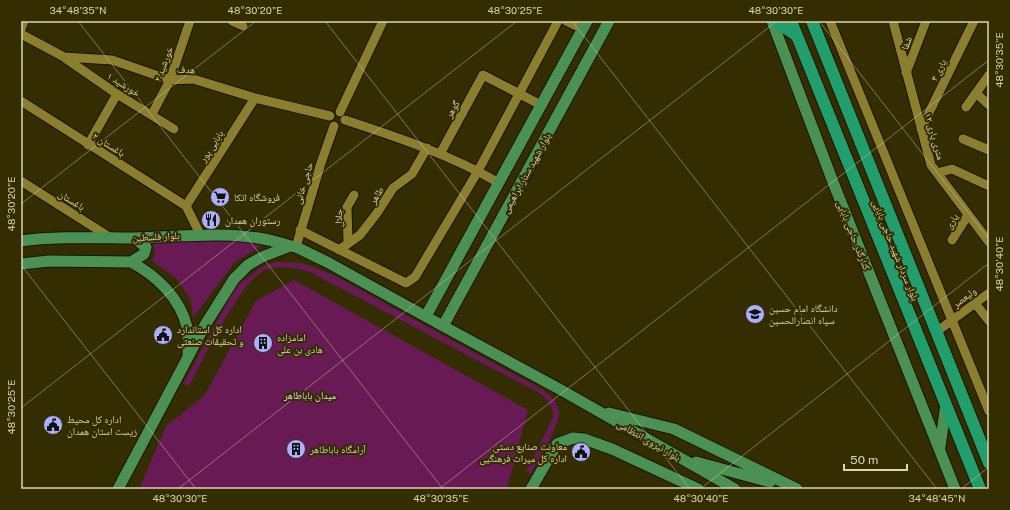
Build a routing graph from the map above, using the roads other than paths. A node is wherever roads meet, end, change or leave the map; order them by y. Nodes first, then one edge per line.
1 (24, 21) edge
2 (190, 21) edge
3 (232, 21) edge
4 (383, 21) edge
5 (558, 21) edge
6 (566, 21) edge
7 (609, 21) edge
8 (773, 21) edge
9 (791, 21) edge
10 (812, 21) edge
11 (830, 21) edge
12 (893, 21) edge
13 (926, 21) edge
14 (974, 21) edge
15 (585, 25) edge
16 (243, 26) dead end
17 (21, 29) edge
18 (21, 34) edge
19 (796, 35) junction
20 (64, 57) junction
21 (906, 73) junction
22 (988, 77) edge
23 (170, 80) junction
24 (976, 93) junction
25 (117, 94) junction
26 (519, 94) junction
27 (255, 98) junction
28 (21, 101) edge
29 (541, 105) junction
30 (989, 105) edge
31 (966, 107) dead end
32 (152, 114) junction
33 (330, 116) junction
34 (342, 116) junction
35 (334, 126) junction
36 (174, 129) dead end
37 (921, 129) junction
38 (963, 139) dead end
39 (88, 145) junction
40 (427, 148) junction
41 (989, 150) edge
42 (440, 154) junction
43 (478, 171) junction
44 (937, 173) junction
45 (21, 181) edge
46 (499, 183) junction
47 (989, 186) edge
48 (354, 196) dead end
49 (186, 206) junction
50 (968, 214) junction
51 (300, 230) junction
52 (200, 234) junction
53 (111, 238) junction
54 (134, 238) junction
55 (952, 240) dead end
56 (21, 241) edge
57 (348, 242) junction
58 (989, 242) edge
59 (293, 247) junction
60 (339, 250) junction
61 (131, 262) junction
62 (21, 264) edge
63 (441, 288) junction
64 (989, 293) edge
65 (458, 300) junction
66 (975, 303) junction
67 (426, 316) junction
68 (953, 320) junction
69 (989, 321) edge
70 (444, 326) junction
71 (936, 332) junction
72 (188, 357) junction
73 (952, 371) junction
74 (935, 377) junction
75 (989, 385) edge
76 (980, 389) junction
77 (946, 404) junction
78 (597, 410) junction
79 (989, 411) edge
80 (940, 448) junction
81 (681, 458) junction
82 (989, 463) edge
83 (118, 489) edge
84 (531, 489) edge
85 (696, 489) edge
86 (735, 489) edge
87 (782, 489) edge
88 (797, 489) edge
89 (955, 489) edge
90 (980, 489) edge

1 - 17 street
2 - 23 street, خورشید ۲
3 - 16 street
4 - 34 street
5 - 26 street
6 - 15 street
7 - 65 main road, بلوار شهید ستار ابراهیمی
8 - 19 highway
8 - 80 main road, کنارگذر حاجی بابایی
9 - 19 highway, بلوار سردار شهید حاجی بابایی
10 - 71 highway, بلوار سردار شهید حاجی بابایی
11 - 68 street
12 - 21 street, ۱۲ متری یاری
13 - 21 street, شفا
14 - 37 street, یاری ۴
15 - 29 main road, بلوار شهید ستار ابراهیمی
18 - 20 street, هدف
19 - 74 highway, بلوار سردار شهید حاجی بابایی
20 - 23 street, هدف
20 - 25 street, خورشید ۱
21 - 37 street, ۱۲ متری یاری
22 - 24 street
23 - 27 street, هدف
23 - 32 street, خورشید ۲
24 - 30 street
24 - 31 street
25 - 32 street, خورشید ۱
25 - 39 street
26 - 29 street
26 - 42 street, گوهر
26 - 43 street
27 - 33 street, هدف
27 - 49 street, بابایی پور
28 - 39 street, باغستان ۲
29 - 46 main road, بلوار شهید ستار ابراهیمی
32 - 36 street, خورشید ۱
33 - 34 street
33 - 35 street
34 - 35 street
34 - 40 street
35 - 51 street, حاجی خانی
37 - 44 street, ۱۲ متری یاری
38 - 41 street
39 - 49 street, باغستان ۲
40 - 42 street
40 - 57 street, طاهر
42 - 43 street
43 - 46 street
43 - 60 street
44 - 47 street
44 - 50 street, ۱۲ متری یاری
45 - 53 street, باغستان
46 - 63 main road, بلوار شهید ستار ابراهیمی
48 - 57 street, جلال
49 - 52 street
50 - 55 street, یاری
50 - 58 street, ۱۲ متری یاری
51 - 59 street, حاجی خانی
51 - 60 street
52 - 54 main road, بلوار فلسطین
52 - 59 main road, بلوار فلسطین
53 - 54 main road, بلوار فلسطین
53 - 56 main road, بلوار فلسطین
54 - 61 main road
57 - 60 street, طاهر
59 - 67 main road
59 - 72 main road
61 - 62 main road
61 - 72 main road
63 - 65 main road
63 - 67 main road, بلوار شهید ستار ابراهیمی
64 - 66 street, ولیعصر
65 - 70 main road, بلوار شهید ستار ابراهیمی
66 - 68 street, ولیعصر
66 - 69 street
67 - 70 main road
68 - 71 street, ولیعصر
68 - 76 street
70 - 78 main road, بلوار نیروی انتظامی
71 - 73 highway, بلوار سردار شهید حاجی بابایی
72 - 83 main road
73 - 74 highway
73 - 82 highway, بلوار سردار شهید حاجی بابایی
74 - 77 highway, بلوار سردار شهید حاجی بابایی
75 - 76 street
76 - 79 street
77 - 80 main road
77 - 90 highway, بلوار سردار شهید حاجی بابایی
78 - 81 main road, بلوار نیروی انتظامی
78 - 88 main road
80 - 89 main road, کنارگذر حاجی بابایی
81 - 86 main road, بلوار نیروی انتظامی
81 - 87 main road
84 - 85 main road, بلوار نیروی انتظامی

